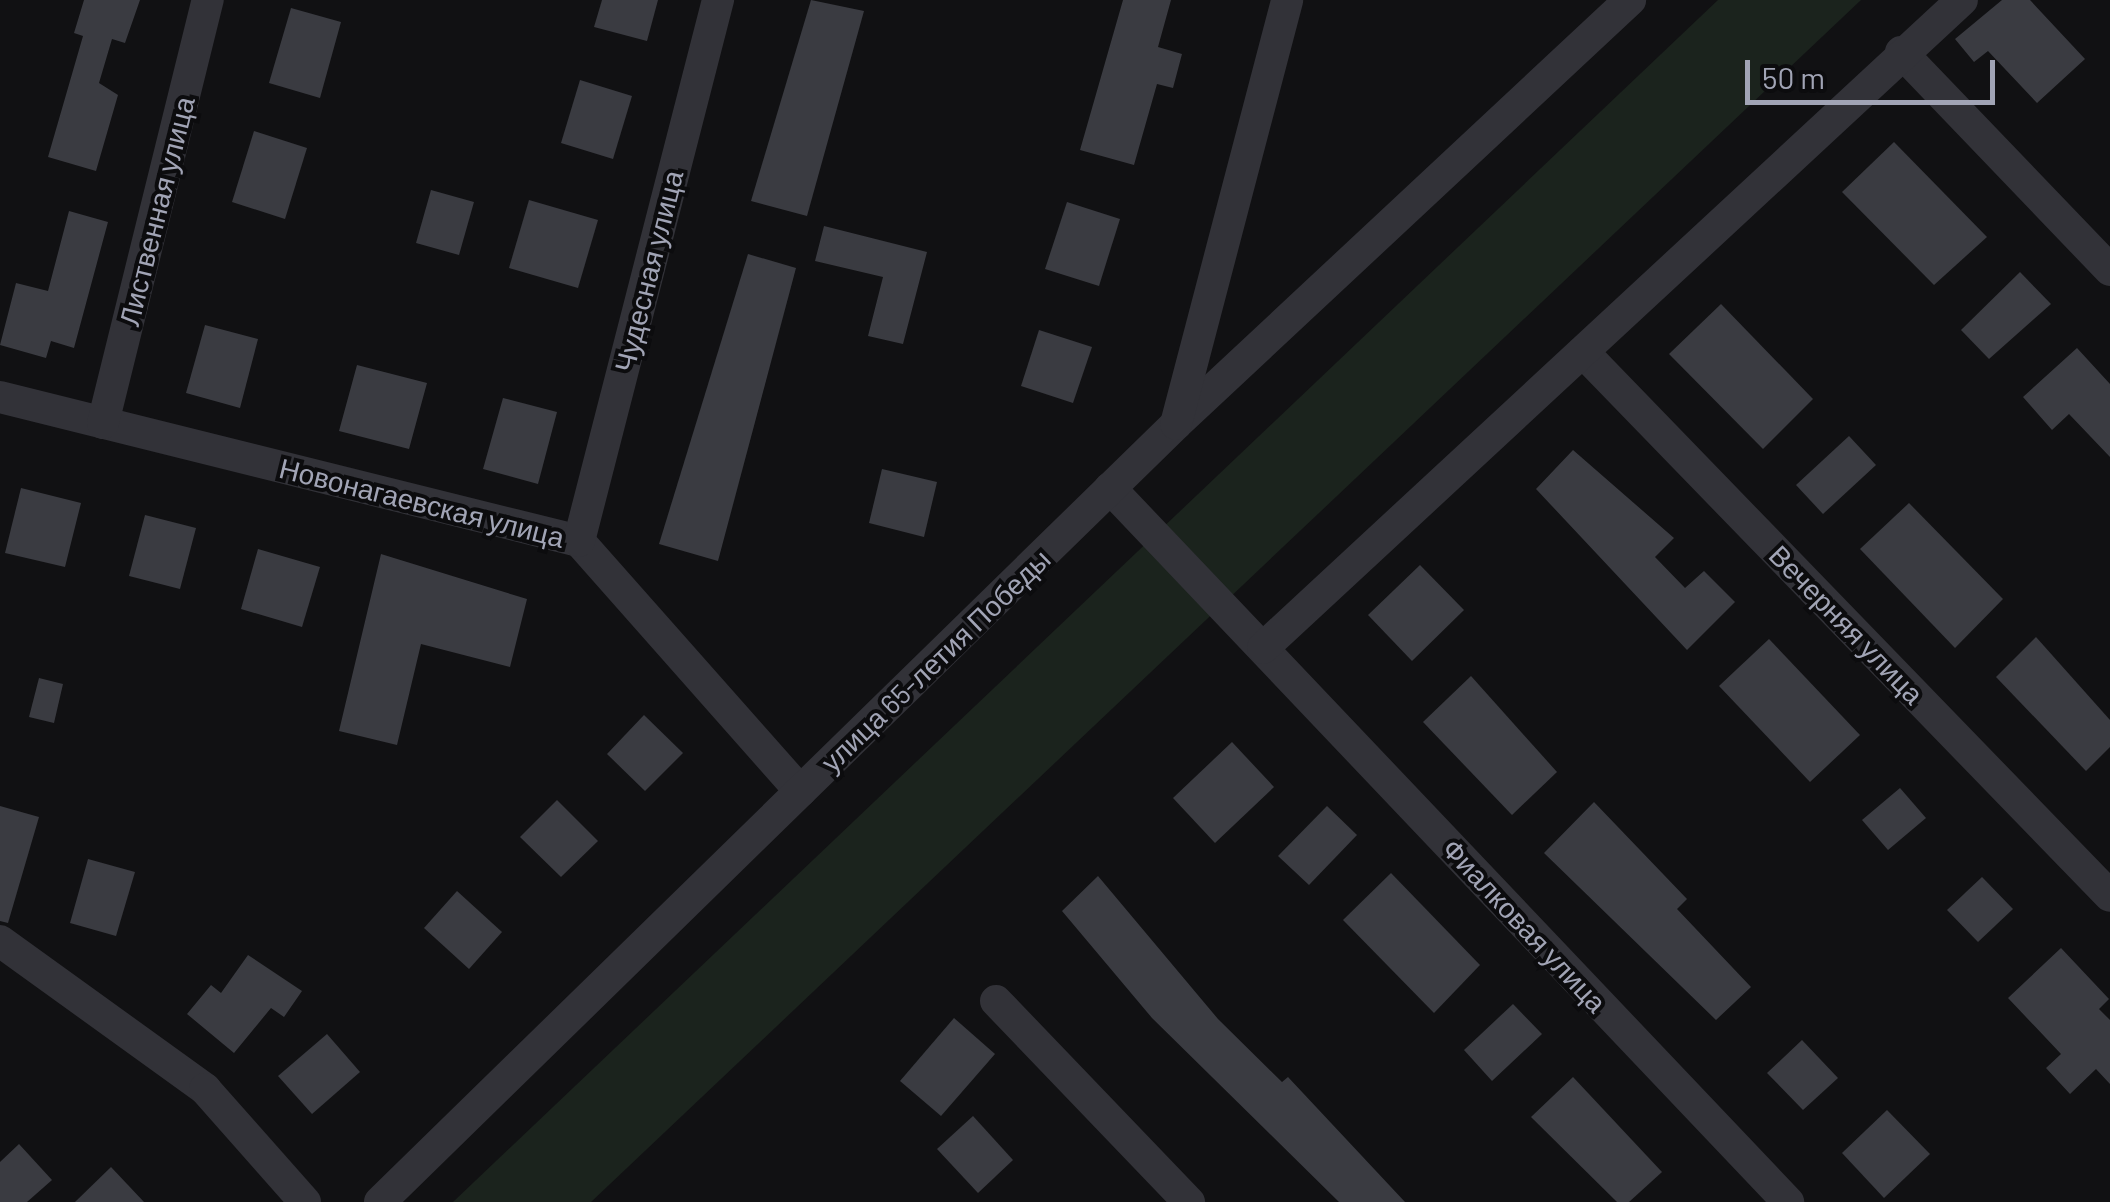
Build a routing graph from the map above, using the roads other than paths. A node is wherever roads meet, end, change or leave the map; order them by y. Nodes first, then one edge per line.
1 (208, 0) edge
2 (718, 0) edge
3 (1288, 0) edge
4 (1630, 0) edge
5 (1962, 0) edge
6 (1901, 52) junction
7 (2110, 270) edge
8 (1583, 352) junction
9 (0, 397) edge
10 (103, 423) junction
11 (1176, 424) junction
12 (1110, 488) junction
13 (579, 542) junction
14 (1263, 648) junction
15 (800, 791) junction
16 (2110, 896) edge
17 (0, 941) edge
18 (996, 1001) dead end
19 (305, 1202) edge
20 (380, 1202) edge
21 (1188, 1202) edge
22 (1788, 1202) edge

1 - 10 street, Лиственная улица
2 - 13 street, Чудесная улица
3 - 11 street
4 - 11 street, улица 65-летия Победы
5 - 6 street
6 - 7 street
6 - 8 street
8 - 14 street
8 - 16 street, Вечерняя улица
9 - 10 street, Новонагаевская улица
10 - 13 street, Новонагаевская улица
11 - 12 street, улица 65-летия Победы
12 - 14 street, Фиалковая улица
12 - 15 street, улица 65-летия Победы
13 - 15 street, Новонагаевская улица
14 - 22 street, Фиалковая улица
15 - 20 street, улица 65-летия Победы
17 - 19 street
18 - 21 street

